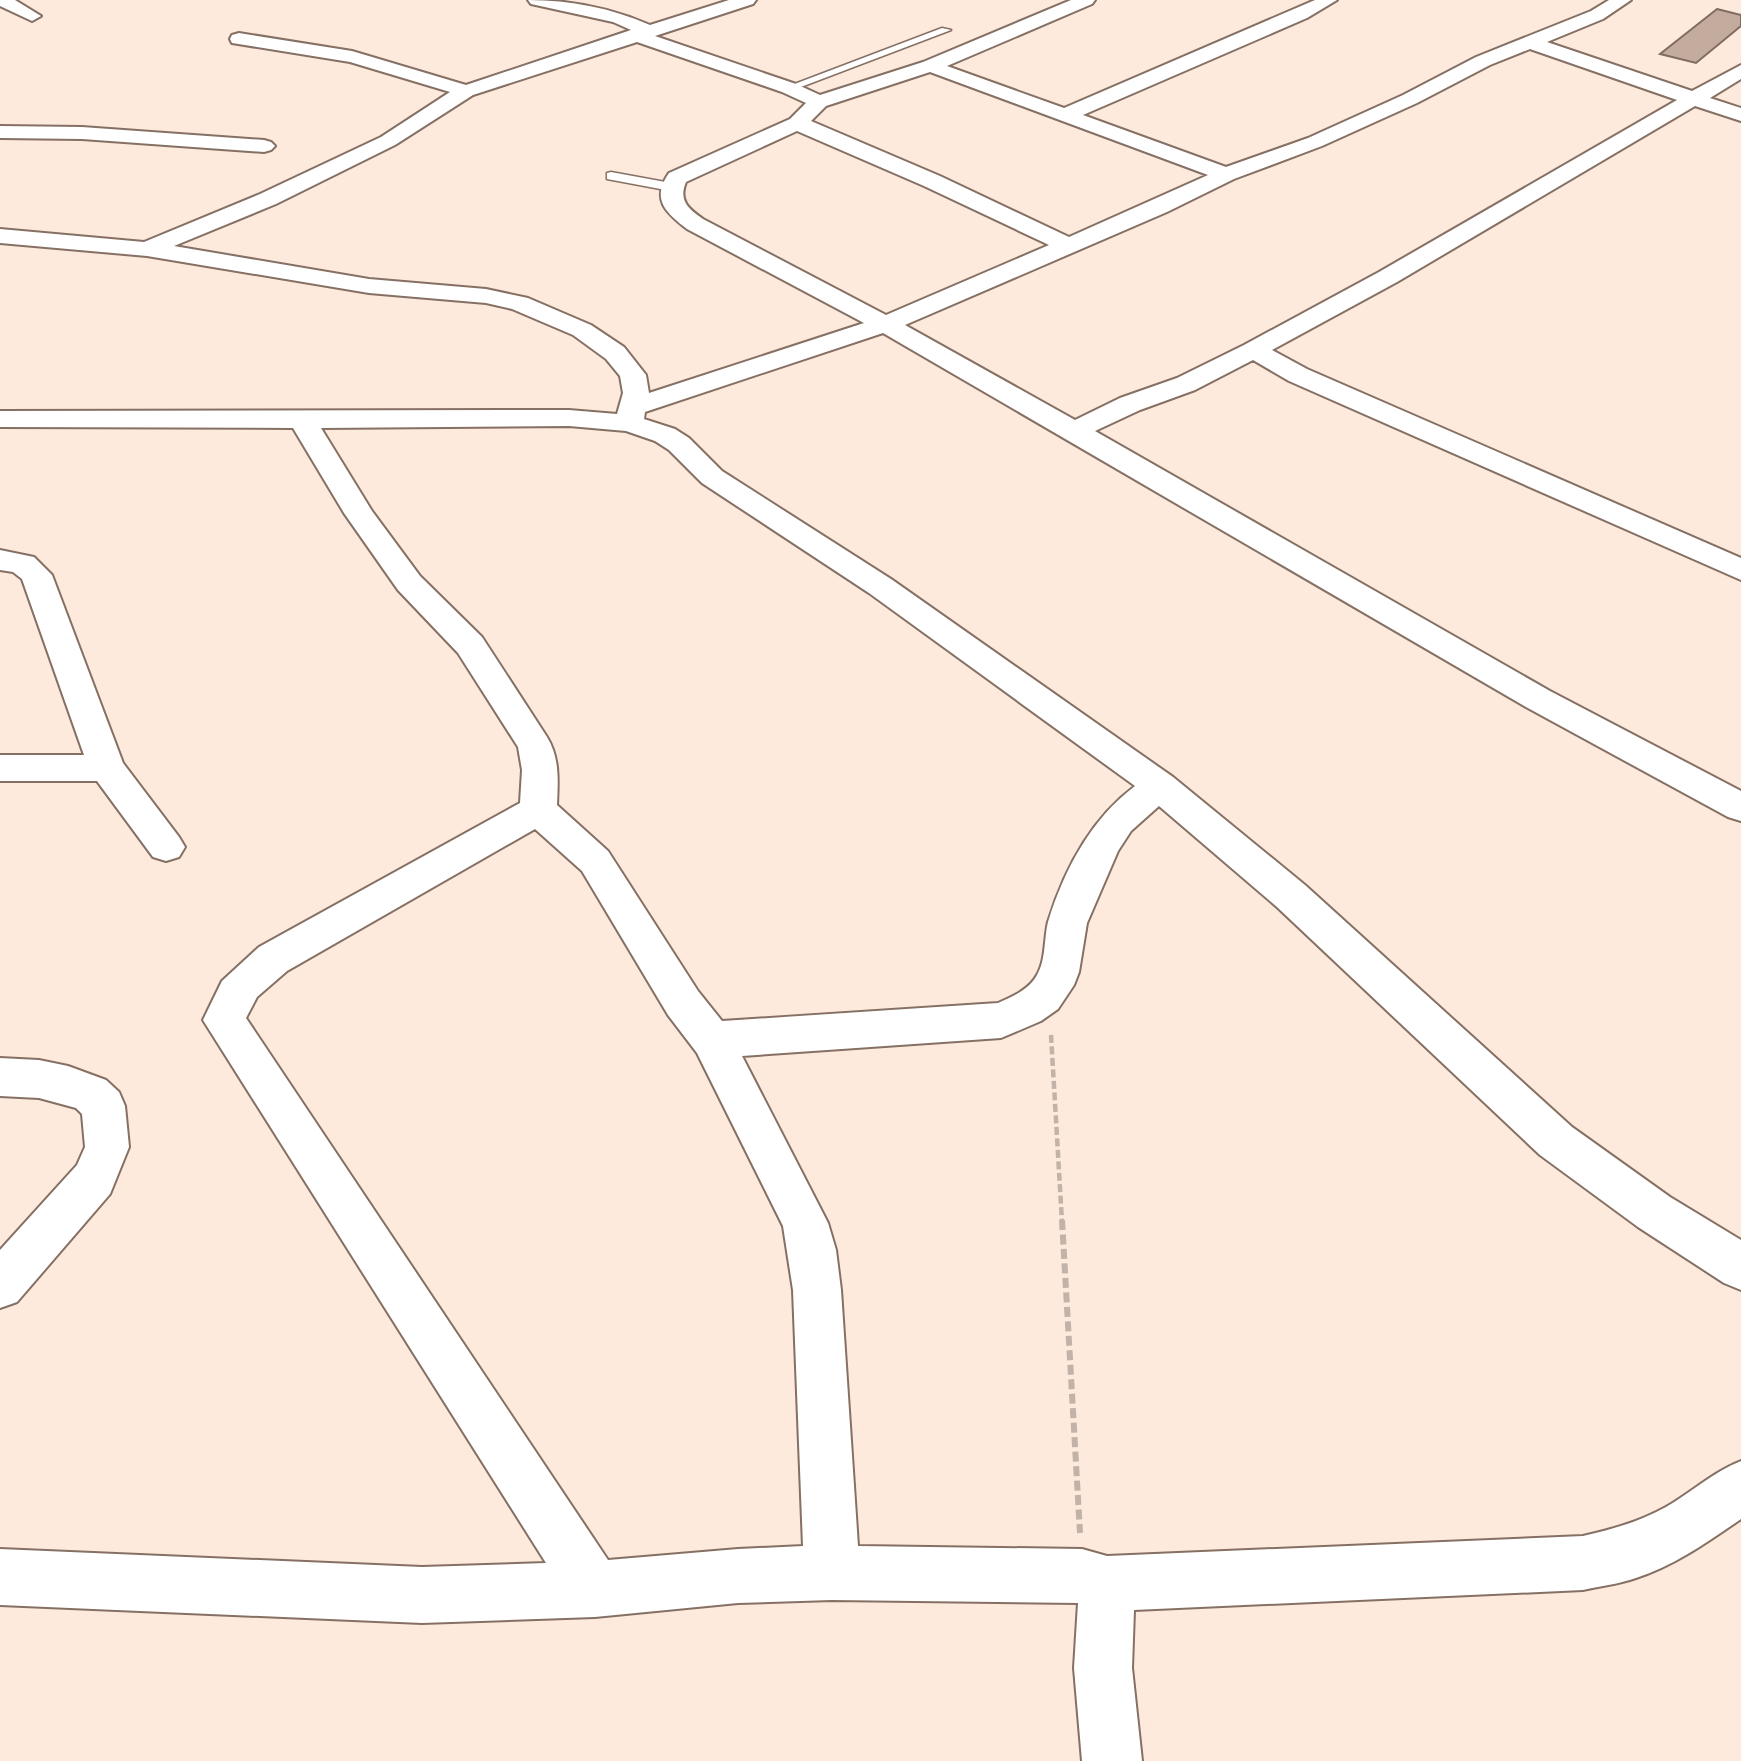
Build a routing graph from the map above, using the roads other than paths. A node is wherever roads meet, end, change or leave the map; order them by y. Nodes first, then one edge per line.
1 (2, 0) edge
2 (537, 0) edge
3 (747, 0) edge
4 (1086, 0) edge
5 (1328, 0) edge
6 (1586, 0) edge
7 (1616, 3) edge
8 (32, 16) dead end
9 (946, 30) dead end
10 (641, 33) junction
11 (239, 39) dead end
12 (1529, 41) junction
13 (930, 66) junction
14 (1741, 71) edge
15 (789, 88) junction
16 (466, 91) junction
17 (1695, 99) junction
18 (819, 102) junction
19 (1067, 114) junction
20 (1741, 115) edge
21 (797, 123) junction
22 (0, 132) edge
23 (264, 146) dead end
24 (1226, 174) junction
25 (611, 176) dead end
26 (671, 187) junction
27 (0, 236) edge
28 (1069, 246) junction
29 (147, 249) junction
30 (883, 325) junction
31 (1253, 350) junction
32 (631, 415) junction
33 (0, 419) edge
34 (302, 420) junction
35 (1073, 431) junction
36 (0, 560) edge
37 (1741, 570) edge
38 (0, 768) edge
39 (107, 768) junction
40 (1160, 786) junction
41 (1741, 807) edge
42 (538, 810) junction
43 (166, 847) dead end
44 (712, 1040) junction
45 (0, 1077) edge
46 (1741, 1267) edge
47 (0, 1285) edge
48 (1741, 1487) edge
49 (832, 1573) junction
50 (0, 1577) edge
51 (1094, 1580) junction
52 (595, 1589) junction
53 (1112, 1761) edge

1 - 8 street
2 - 10 street
3 - 10 street
4 - 13 street
5 - 19 street
6 - 7 street
7 - 12 street
9 - 15 lane
10 - 15 street
10 - 16 street
11 - 16 street
12 - 17 street
12 - 24 street
13 - 18 street
13 - 19 street
14 - 17 street
15 - 18 street
16 - 29 street
17 - 20 street
17 - 31 street
18 - 21 street
19 - 24 street
21 - 26 street
21 - 28 street
22 - 23 street
24 - 28 street
25 - 26 lane
26 - 30 street
27 - 29 street
28 - 30 street
29 - 32 street
30 - 32 street
30 - 35 street
31 - 35 street
31 - 37 street
32 - 34 street
32 - 40 street
33 - 34 street
34 - 42 street
35 - 41 street
36 - 39 street
38 - 39 street
39 - 43 street
40 - 44 street
40 - 46 street
42 - 44 street
42 - 52 street
44 - 49 street
45 - 47 street
48 - 51 street
49 - 51 street
49 - 52 street
50 - 52 street
51 - 53 street

